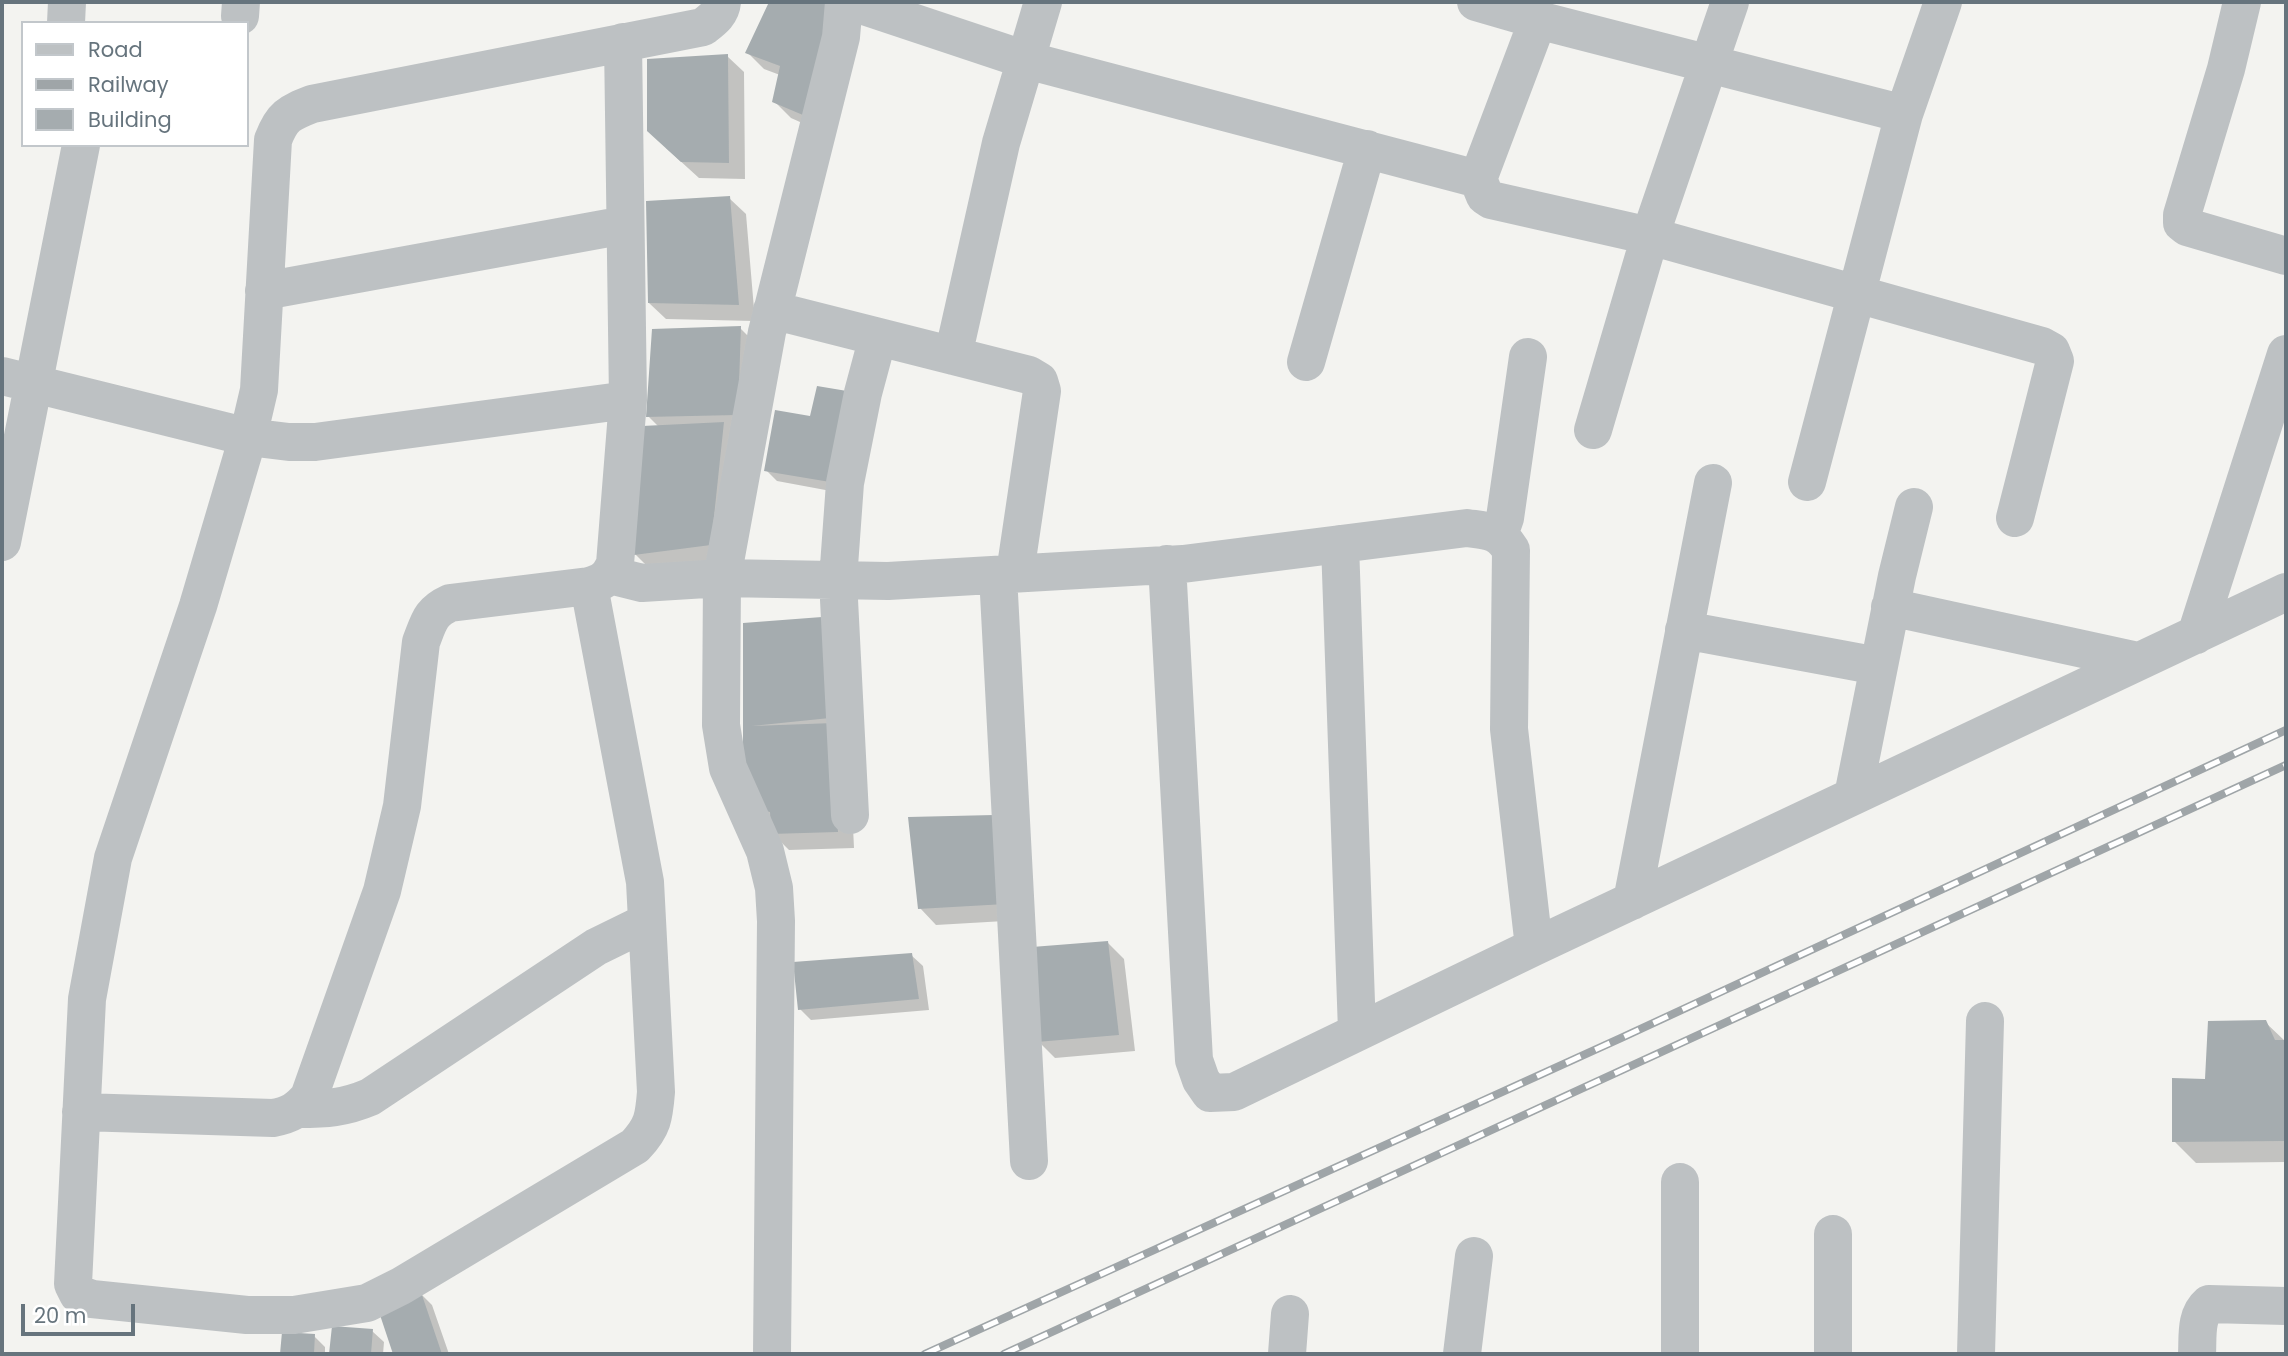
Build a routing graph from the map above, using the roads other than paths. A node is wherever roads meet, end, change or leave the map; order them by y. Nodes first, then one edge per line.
1 (67, 2) edge
2 (722, 2) edge
3 (844, 2) edge
4 (852, 2) edge
5 (1043, 2) edge
6 (1476, 2) edge
7 (1730, 2) edge
8 (1943, 2) edge
9 (2242, 2) edge
10 (1588, 17) edge
11 (1538, 20) junction
12 (66, 21) edge
13 (623, 42) junction
14 (1026, 60) junction
15 (1708, 63) junction
16 (1904, 114) junction
17 (80, 147) edge
18 (1367, 149) junction
19 (1478, 179) junction
20 (625, 225) junction
21 (1650, 236) junction
22 (2286, 256) edge
23 (264, 291) junction
24 (1857, 293) junction
25 (772, 310) junction
26 (878, 337) junction
27 (2286, 354) edge
28 (953, 356) junction
29 (1528, 357) dead end
30 (1306, 362) dead end
31 (17, 380) edge
32 (628, 400) junction
33 (1593, 430) dead end
34 (248, 437) junction
35 (1807, 482) dead end
36 (1713, 483) dead end
37 (1914, 508) dead end
38 (2015, 518) dead end
39 (1499, 535) junction
40 (2, 542) edge
41 (1340, 544) junction
42 (1167, 564) junction
43 (1006, 574) junction
44 (722, 578) junction
45 (838, 580) junction
46 (600, 581) junction
47 (2286, 592) edge
48 (1890, 607) junction
49 (1684, 630) junction
50 (2196, 635) junction
51 (2138, 661) junction
52 (1878, 666) junction
53 (1853, 796) junction
54 (850, 815) dead end
55 (1632, 901) junction
56 (647, 922) junction
57 (1534, 947) junction
58 (1985, 1021) dead end
59 (1357, 1031) junction
60 (298, 1109) junction
61 (81, 1112) junction
62 (1030, 1161) dead end
63 (1681, 1182) dead end
64 (1833, 1234) dead end
65 (1474, 1256) dead end
66 (2286, 1306) edge
67 (1290, 1314) dead end
68 (772, 1354) edge
69 (1287, 1354) edge
70 (1462, 1354) edge
71 (1681, 1354) edge
72 (1833, 1354) edge
73 (1976, 1354) edge
74 (2197, 1354) edge

1 - 12 street
2 - 13 street
3 - 25 street
4 - 14 street
5 - 14 street
6 - 11 street
7 - 15 street
8 - 16 street
9 - 22 street
10 - 11 street
10 - 15 street
11 - 19 street
13 - 20 street
13 - 23 street
14 - 18 street
14 - 28 street
15 - 16 street
15 - 21 street
16 - 24 street
17 - 31 street
18 - 19 street
18 - 30 street
19 - 21 street
20 - 23 street
20 - 32 street
21 - 24 street
21 - 33 street
23 - 34 street
24 - 35 street
24 - 38 street
25 - 26 street
25 - 44 street
26 - 28 street
26 - 45 street
27 - 50 street
28 - 43 street
29 - 39 street
31 - 34 street
31 - 40 street
32 - 34 street
32 - 46 street
34 - 61 street
36 - 49 street
37 - 48 street
39 - 41 street
39 - 57 street
41 - 42 street
41 - 59 street
42 - 43 street
42 - 59 street
43 - 45 street
43 - 62 street
44 - 45 street
44 - 46 street
44 - 68 street
45 - 54 street
46 - 56 street
46 - 60 street
47 - 50 street
48 - 51 street
48 - 52 street
49 - 52 street
49 - 55 street
50 - 51 street
51 - 53 street
52 - 53 street
53 - 55 street
55 - 57 street
56 - 60 street
56 - 61 street
57 - 59 street
58 - 73 street
60 - 61 street
63 - 71 street
64 - 72 street
65 - 70 street
66 - 74 street
67 - 69 street

